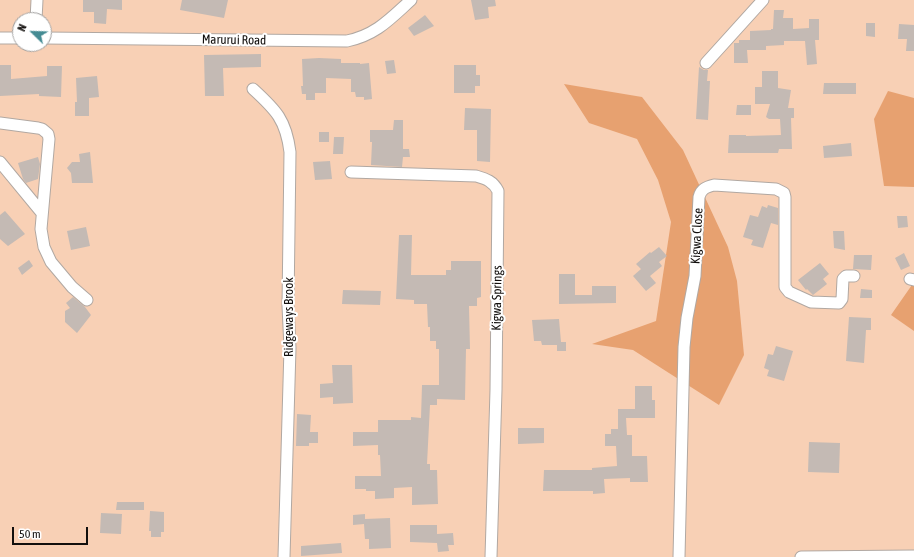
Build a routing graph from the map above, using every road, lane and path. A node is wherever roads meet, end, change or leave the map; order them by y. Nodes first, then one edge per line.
1 (37, 0) edge
2 (411, 0) edge
3 (763, 0) edge
4 (36, 12) edge
5 (0, 38) edge
6 (12, 38) edge
7 (52, 38) edge
8 (706, 63) dead end
9 (252, 89) dead end
10 (0, 123) edge
11 (0, 162) edge
12 (351, 172) dead end
13 (42, 213) junction
14 (854, 276) dead end
15 (87, 300) dead end
16 (914, 556) edge
17 (284, 557) edge
18 (491, 557) edge
19 (679, 557) edge
20 (801, 557) edge

1 - 4 street
2 - 7 street, Marurui Road
3 - 8 street
5 - 6 street
9 - 17 street, Ridgeways Brook
10 - 13 street
11 - 13 street
12 - 18 street, Kigwa Springs
13 - 15 street
14 - 19 street, Kigwa Close
16 - 20 street

